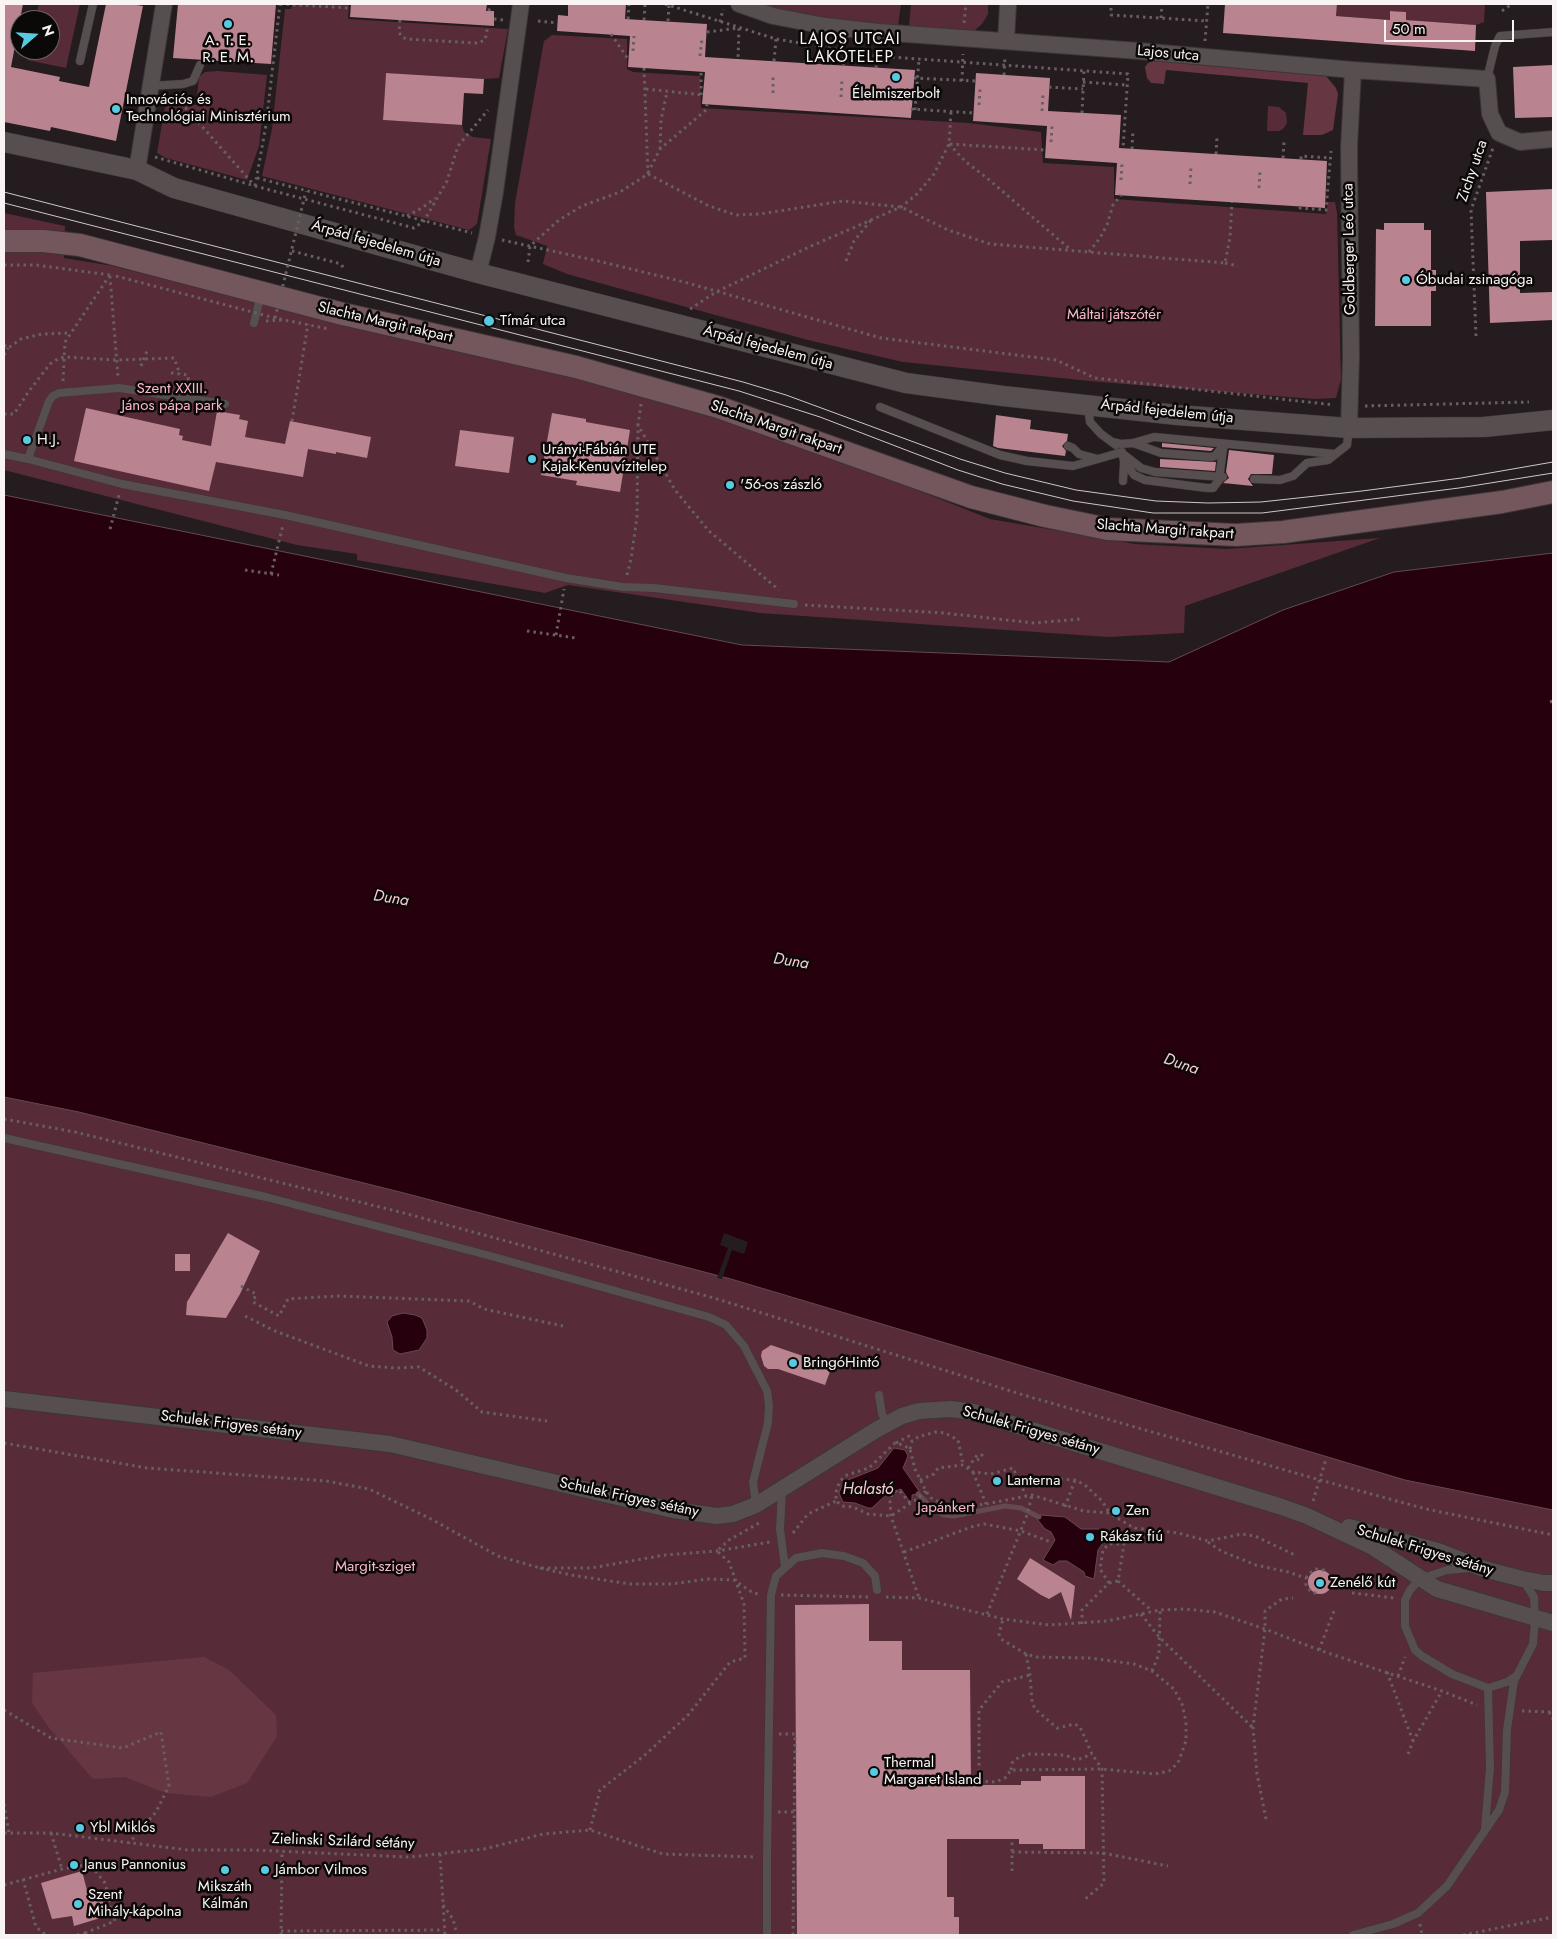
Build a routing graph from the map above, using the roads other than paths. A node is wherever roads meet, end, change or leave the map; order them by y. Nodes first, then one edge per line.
1 (93, 4) edge
2 (163, 4) edge
3 (521, 4) edge
4 (739, 4) edge
5 (1008, 4) edge
6 (1553, 32) edge
7 (1006, 42) junction
8 (80, 61) dead end
9 (200, 65) dead end
10 (1353, 70) junction
11 (1487, 79) junction
12 (150, 86) junction
13 (1553, 139) edge
14 (4, 142) edge
15 (139, 161) junction
16 (4, 241) edge
17 (478, 272) junction
18 (261, 292) junction
19 (254, 323) dead end
20 (225, 404) dead end
21 (1087, 404) junction
22 (880, 407) dead end
23 (1553, 420) edge
24 (1350, 428) junction
25 (1113, 442) junction
26 (1133, 443) junction
27 (1225, 444) junction
28 (1068, 446) dead end
29 (1122, 452) junction
30 (4, 454) edge
31 (1335, 454) junction
32 (28, 459) junction
33 (1098, 459) junction
34 (1124, 461) junction
35 (1222, 477) junction
36 (1254, 480) dead end
37 (1123, 481) dead end
38 (1553, 492) edge
39 (794, 604) road end
40 (4, 1138) edge
41 (879, 1395) dead end
42 (4, 1399) edge
43 (887, 1423) junction
44 (782, 1489) junction
45 (756, 1504) junction
46 (1307, 1516) junction
47 (785, 1567) junction
48 (1484, 1569) junction
49 (1420, 1579) junction
50 (1522, 1579) junction
51 (1550, 1585) edge
52 (878, 1594) road end
53 (1553, 1614) edge
54 (1535, 1619) junction
55 (1553, 1623) edge
56 (1517, 1675) junction
57 (1488, 1688) junction
58 (1487, 1827) junction
59 (767, 1935) edge
60 (1353, 1935) edge

1 - 8 lane
2 - 12 street
3 - 17 street
4 - 7 street, Lajos utca
5 - 7 street
6 - 11 lane
7 - 10 street, Lajos utca
9 - 12 lane
10 - 11 street, Lajos utca
10 - 24 street, Goldberger Leó utca
11 - 13 street
12 - 15 street
14 - 15 street, Árpád fejedelem útja
15 - 17 street, Árpád fejedelem útja
16 - 18 main road, Slachta Margit rakpart
17 - 21 street, Árpád fejedelem útja
18 - 19 lane
18 - 38 main road, Slachta Margit rakpart
20 - 32 lane
21 - 24 street, Árpád fejedelem útja
21 - 25 lane
22 - 33 lane
23 - 24 street, Árpád fejedelem útja
24 - 31 lane
25 - 26 lane
25 - 29 lane
26 - 27 lane
26 - 27 lane
27 - 31 lane
27 - 35 lane
28 - 33 lane
29 - 33 lane
29 - 34 lane
29 - 35 lane
30 - 32 lane
31 - 36 lane
32 - 39 lane
34 - 35 lane
34 - 37 lane
40 - 45 lane
41 - 43 lane
42 - 45 street, Schulek Frigyes sétány
43 - 44 street, Schulek Frigyes sétány
43 - 46 street, Schulek Frigyes sétány
44 - 45 street, Schulek Frigyes sétány
44 - 47 lane
46 - 48 street, Schulek Frigyes sétány
46 - 49 street, Schulek Frigyes sétány
47 - 52 lane
47 - 59 lane
48 - 49 lane
48 - 50 street, Schulek Frigyes sétány
49 - 54 street, Schulek Frigyes sétány
49 - 57 lane
50 - 51 street, Schulek Frigyes sétány
50 - 54 lane
53 - 54 street
54 - 55 street, Schulek Frigyes sétány
54 - 56 lane
56 - 57 lane
56 - 58 lane
57 - 58 lane
58 - 60 lane

